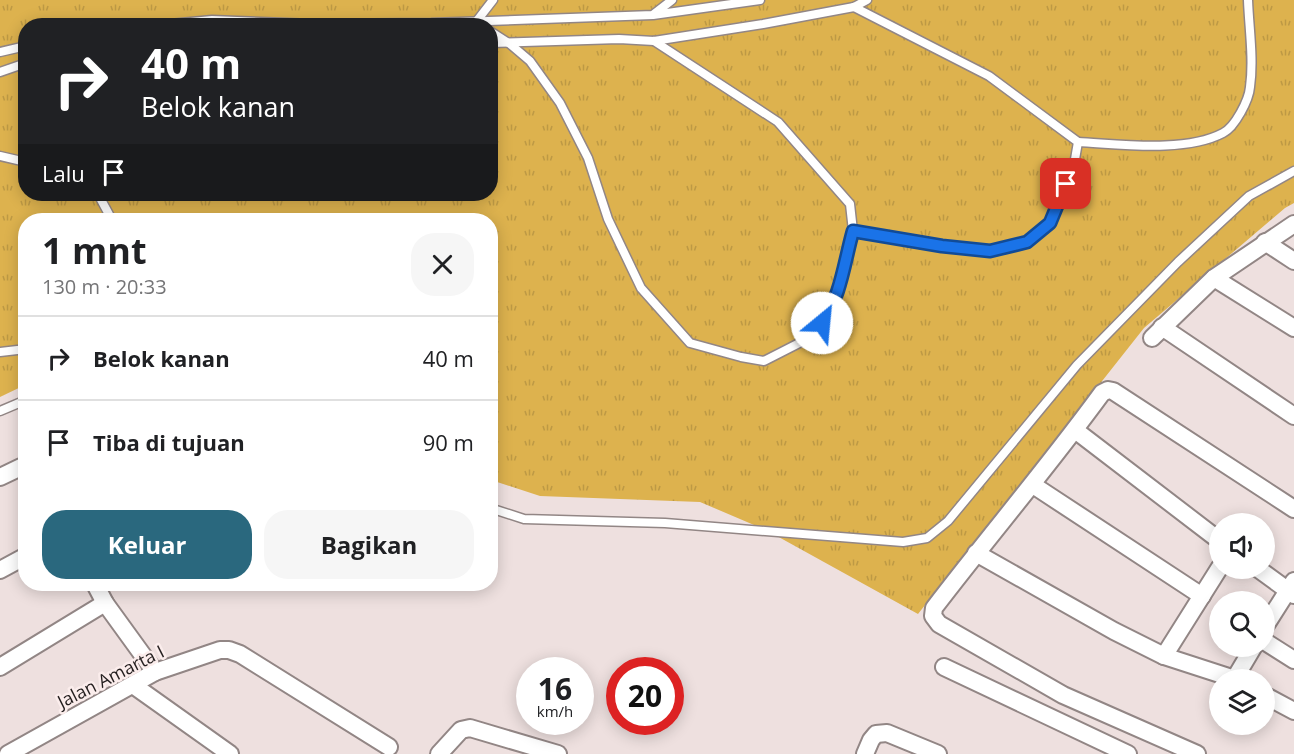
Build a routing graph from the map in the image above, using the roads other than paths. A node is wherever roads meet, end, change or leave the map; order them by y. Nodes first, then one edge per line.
1 (493, 0) edge
2 (672, 0) edge
3 (760, 0) edge
4 (867, 0) edge
5 (1248, 0) edge
6 (854, 7) junction
7 (653, 15) junction
8 (482, 18) edge
9 (498, 23) edge
10 (498, 36) edge
11 (654, 41) junction
12 (498, 43) edge
13 (510, 44) junction
14 (18, 48) edge
15 (0, 52) edge
16 (18, 66) edge
17 (0, 72) edge
18 (1078, 142) junction
19 (0, 156) edge
20 (18, 160) edge
21 (1294, 171) edge
22 (1294, 224) edge
23 (853, 231) junction
24 (1265, 242) junction
25 (1294, 261) edge
26 (1214, 278) junction
27 (1294, 328) edge
28 (18, 350) edge
29 (0, 352) edge
30 (18, 403) edge
31 (0, 411) edge
32 (1294, 416) edge
33 (1075, 430) junction
34 (18, 468) edge
35 (0, 477) edge
36 (1033, 484) junction
37 (1294, 509) edge
38 (498, 511) edge
39 (1209, 533) edge
40 (976, 553) junction
41 (18, 560) edge
42 (0, 570) edge
43 (1213, 579) edge
44 (1275, 579) edge
45 (1292, 589) edge
46 (99, 591) edge
47 (1202, 596) junction
48 (105, 603) junction
49 (1275, 613) edge
50 (1275, 648) edge
51 (1164, 656) junction
52 (1294, 660) edge
53 (0, 667) edge
54 (944, 667) dead end
55 (1209, 670) edge
56 (155, 672) junction
57 (133, 685) junction
58 (1275, 700) edge
59 (1294, 711) edge
60 (389, 747) dead end
61 (8, 754) edge
62 (230, 754) edge
63 (439, 754) edge
64 (558, 754) edge
65 (865, 754) edge
66 (938, 754) edge
67 (1128, 754) edge
68 (1197, 754) edge

1 - 8 lane
2 - 7 lane
3 - 7 lane
4 - 6 lane
5 - 18 lane
6 - 11 lane
6 - 18 lane
7 - 9 lane
10 - 13 lane
11 - 13 lane
11 - 23 lane
12 - 13 lane
13 - 23 lane
14 - 15 lane
16 - 17 lane
18 - 23 lane
19 - 20 lane
21 - 38 lane
22 - 24 street
24 - 25 street
24 - 26 street
26 - 27 street
26 - 32 street
28 - 29 lane
30 - 31 lane
33 - 36 street
33 - 37 street
33 - 39 street
34 - 35 street
36 - 40 street
36 - 47 street
40 - 51 street
40 - 68 street
41 - 42 street
43 - 47 street
44 - 45 street
45 - 49 street
46 - 48 street
47 - 51 street
48 - 53 street
48 - 56 street
50 - 52 street
51 - 55 street
54 - 67 street
56 - 57 street, Jalan Amarta I
56 - 60 street, Jalan Amarta I
57 - 61 street, Jalan Amarta I
57 - 62 street
58 - 59 street
63 - 64 street
65 - 66 street

